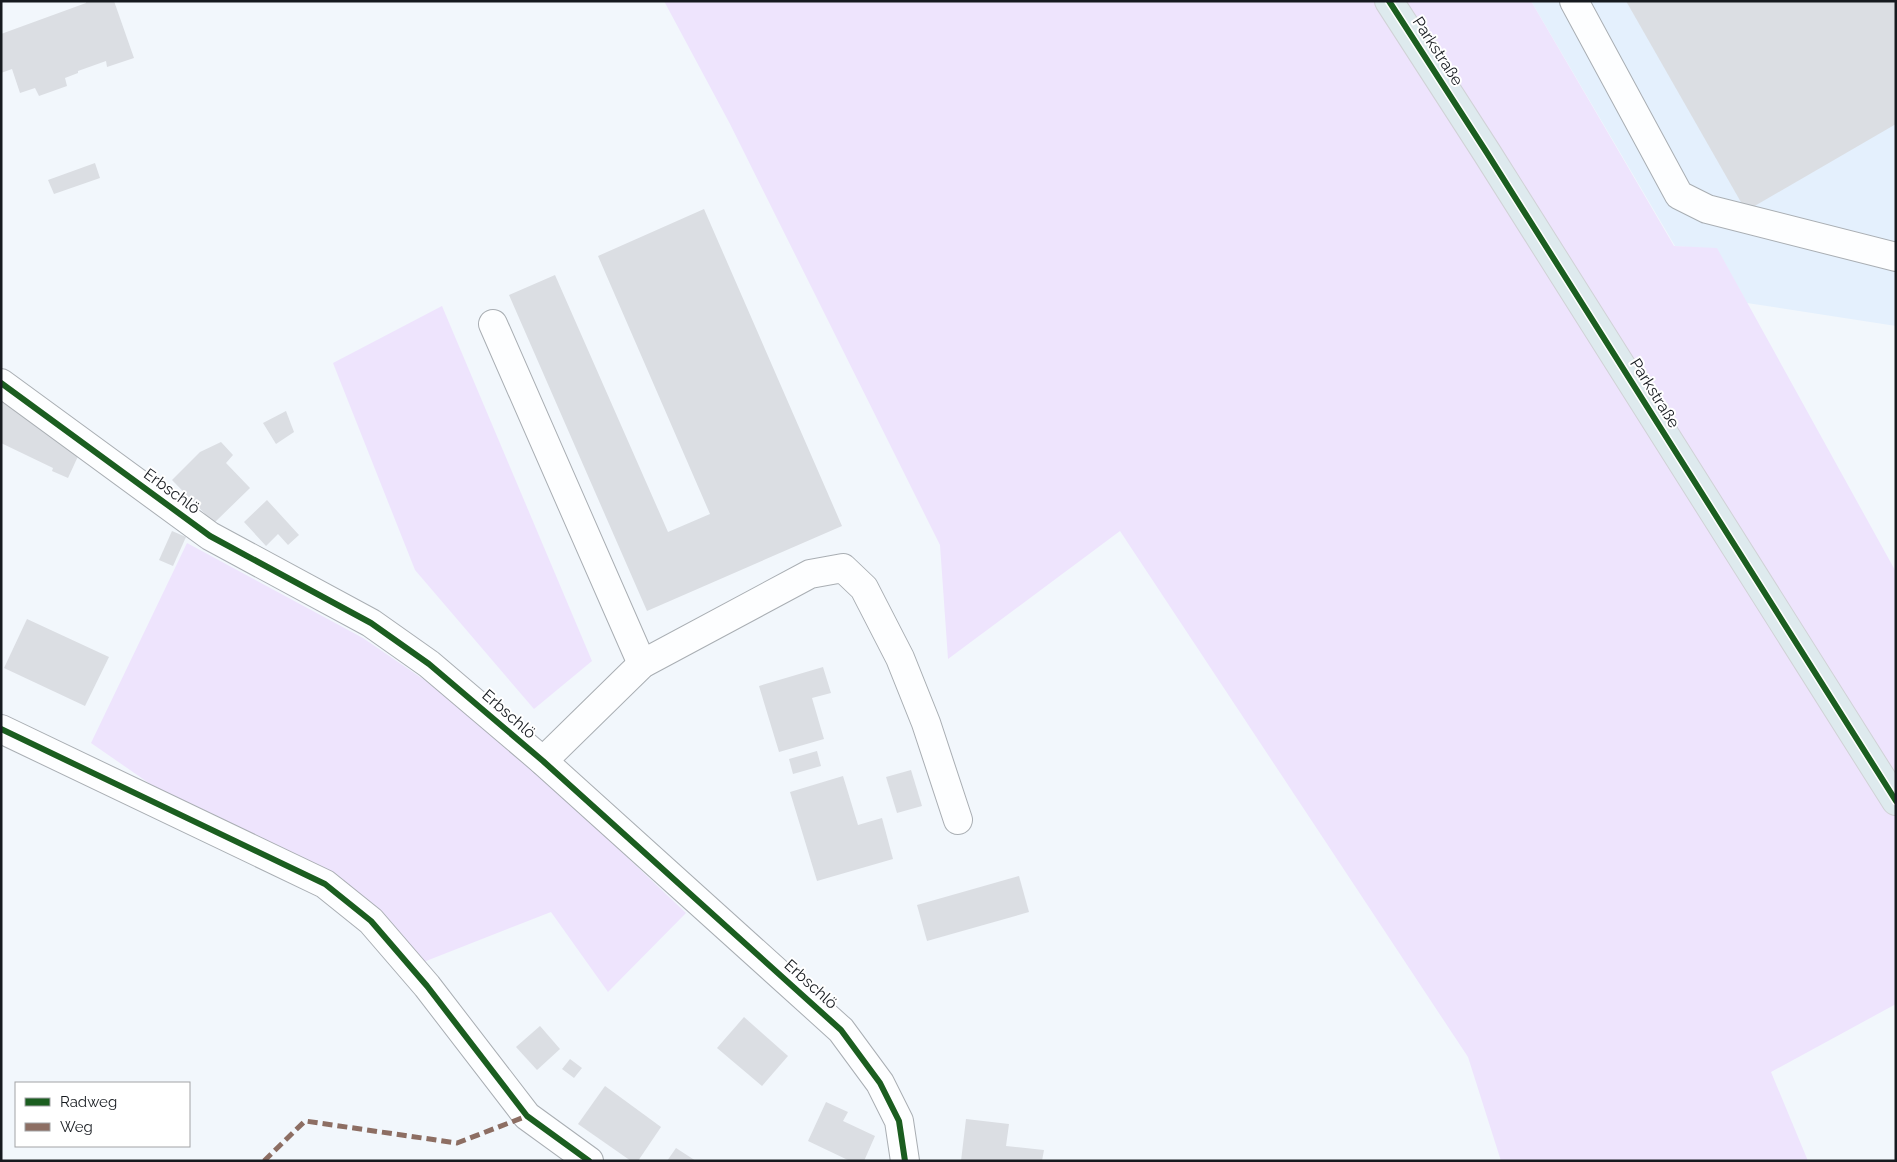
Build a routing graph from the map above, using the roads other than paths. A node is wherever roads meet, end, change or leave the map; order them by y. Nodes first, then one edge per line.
1 (1389, 1) edge
2 (1574, 1) edge
3 (1896, 257) edge
4 (493, 324) dead end
5 (1, 383) edge
6 (642, 664) junction
7 (1, 729) edge
8 (543, 761) junction
9 (1896, 801) edge
10 (958, 820) dead end
11 (589, 1161) edge
12 (905, 1161) edge

1 - 9 main road, Parkstraße
2 - 3 street
4 - 6 street
5 - 8 street, Erbschlö
6 - 8 street
6 - 10 street
7 - 11 street
8 - 12 street, Erbschlö

